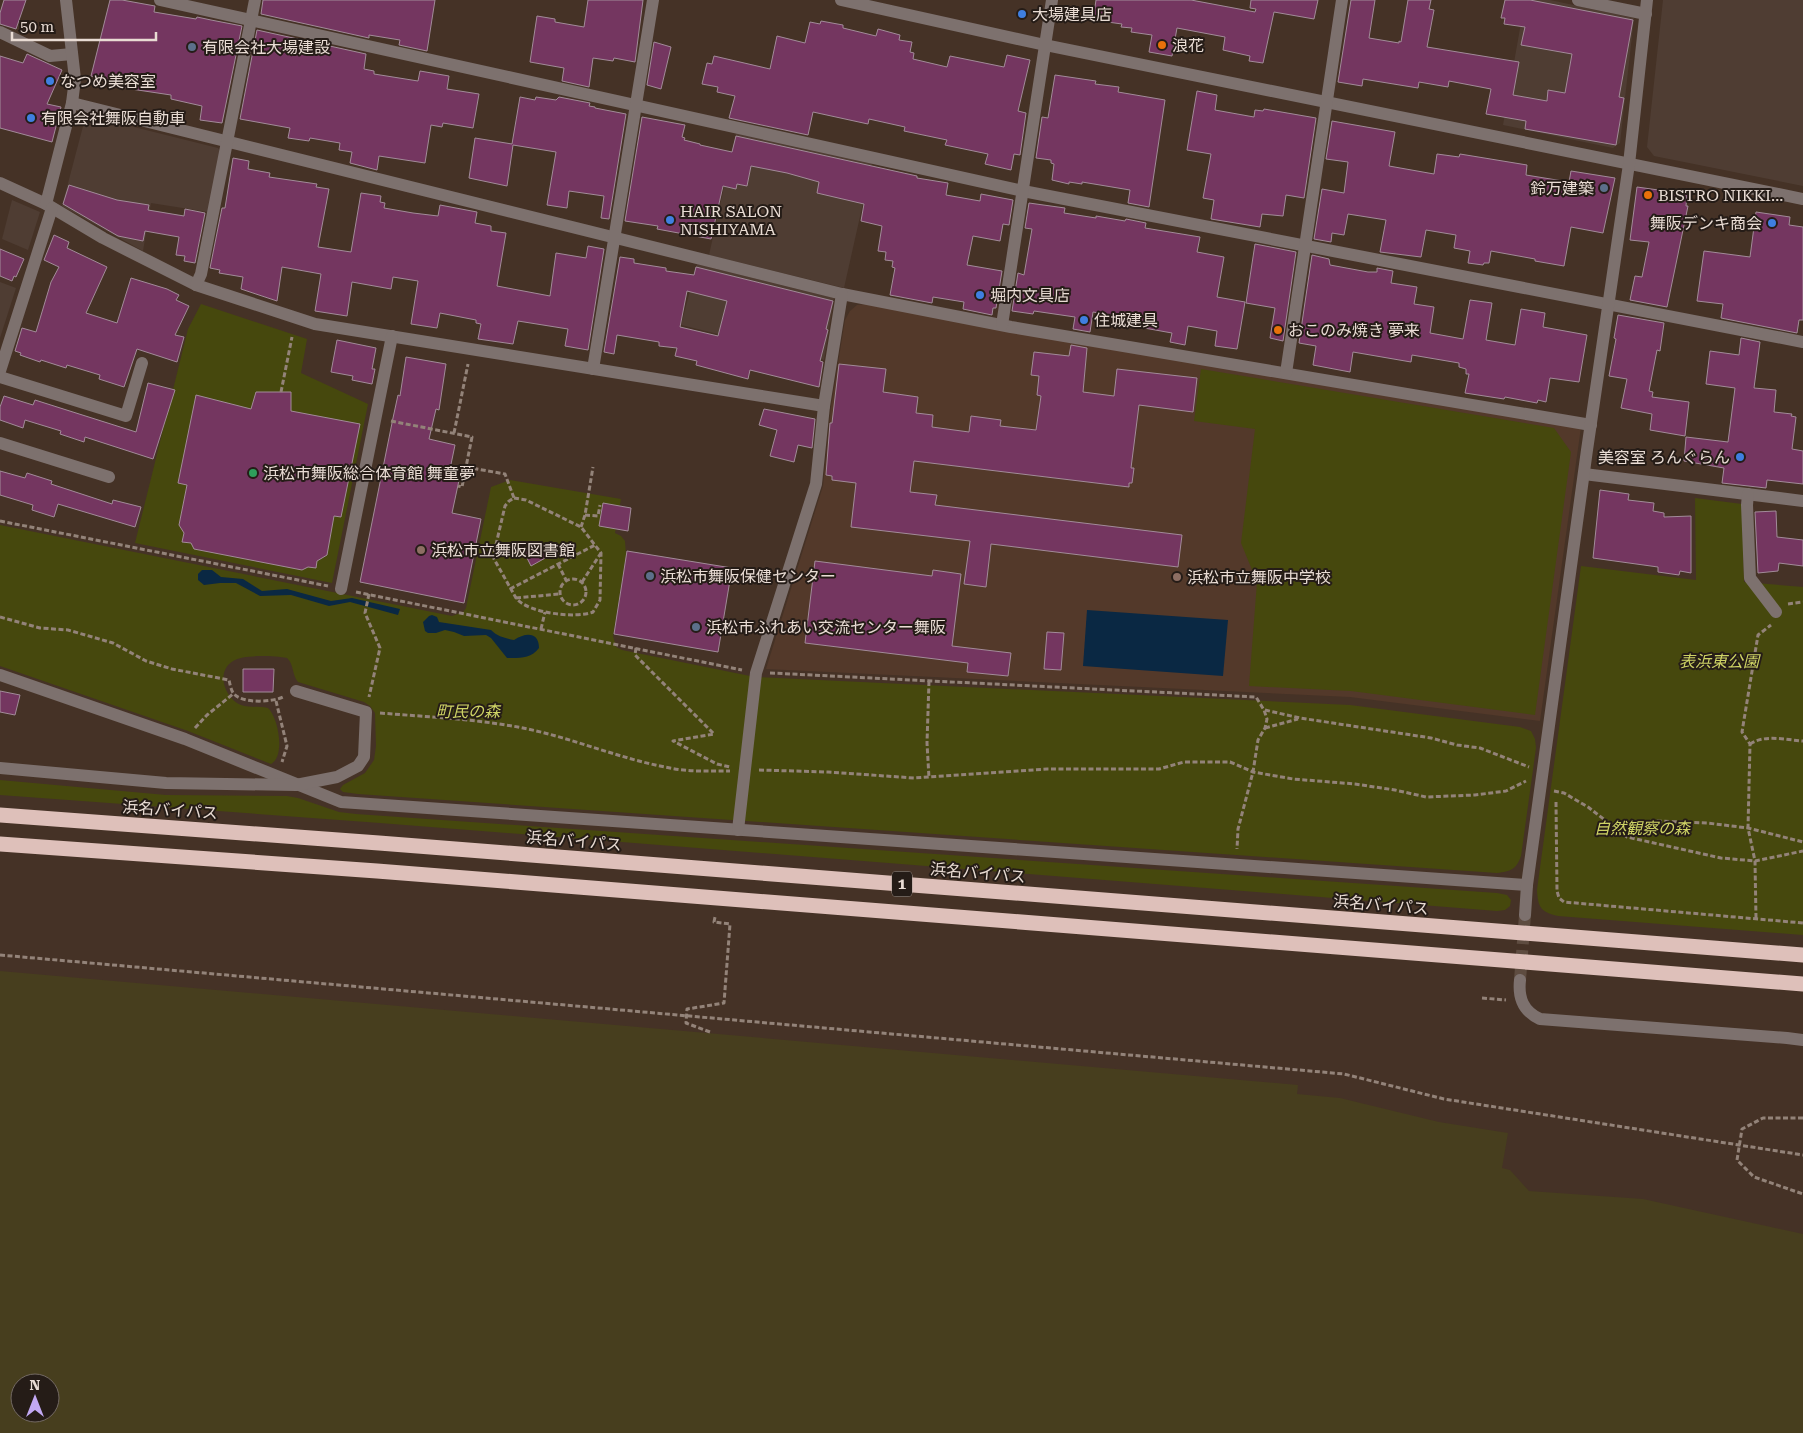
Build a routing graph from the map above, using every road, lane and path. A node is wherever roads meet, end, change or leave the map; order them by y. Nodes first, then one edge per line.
1 (66, 0) edge
2 (160, 0) edge
3 (255, 0) edge
4 (653, 0) edge
5 (841, 0) edge
6 (1052, 0) edge
7 (1342, 0) edge
8 (1578, 0) edge
9 (1647, 0) edge
10 (1646, 14) junction
11 (251, 20) junction
12 (0, 32) edge
13 (1045, 45) junction
14 (72, 54) junction
15 (1327, 102) junction
16 (72, 103) junction
17 (636, 105) junction
18 (227, 141) junction
19 (1629, 164) junction
20 (0, 183) edge
21 (1023, 191) junction
22 (1803, 200) edge
23 (49, 206) junction
24 (614, 238) junction
25 (1305, 245) junction
26 (196, 284) junction
27 (842, 294) junction
28 (1609, 303) junction
29 (1002, 325) junction
30 (392, 336) junction
31 (292, 337) dead end
32 (1803, 342) edge
33 (471, 349) junction
34 (3, 350) edge
35 (142, 363) dead end
36 (593, 368) junction
37 (0, 371) edge
38 (1286, 373) junction
39 (0, 377) edge
40 (281, 392) dead end
41 (824, 406) junction
42 (375, 418) junction
43 (1591, 424) junction
44 (454, 433) junction
45 (0, 443) edge
46 (466, 467) junction
47 (593, 467) dead end
48 (1584, 474) junction
49 (109, 477) dead end
50 (458, 486) dead end
51 (1748, 494) junction
52 (514, 498) junction
53 (1803, 501) edge
54 (600, 505) dead end
55 (585, 514) junction
56 (0, 521) edge
57 (581, 527) junction
58 (595, 545) junction
59 (602, 553) junction
60 (558, 564) junction
61 (566, 580) junction
62 (582, 582) junction
63 (340, 589) junction
64 (510, 589) junction
65 (369, 594) junction
66 (559, 594) junction
67 (516, 598) junction
68 (545, 612) junction
69 (1776, 612) joint
70 (0, 617) edge
71 (541, 629) junction
72 (636, 648) junction
73 (756, 673) junction
74 (0, 675) edge
75 (929, 681) junction
76 (296, 691) joint
77 (233, 694) junction
78 (276, 701) junction
79 (1264, 710) junction
80 (366, 712) junction
81 (1300, 718) junction
82 (1265, 728) junction
83 (185, 739) junction
84 (1803, 742) edge
85 (1750, 744) junction
86 (0, 768) edge
87 (744, 770) junction
88 (1253, 772) junction
89 (1543, 773) junction
90 (277, 777) junction
91 (929, 778) junction
92 (296, 785) junction
93 (1541, 789) junction
94 (1556, 802) dead end
95 (0, 815) edge
96 (1611, 825) junction
97 (1748, 828) junction
98 (738, 830) junction
99 (1803, 842) edge
100 (0, 844) edge
101 (1803, 851) edge
102 (1755, 861) junction
103 (1236, 865) junction
104 (1528, 885) junction
105 (1525, 915) tunnel mouth
106 (715, 917) dead end
107 (1756, 918) junction
108 (1803, 923) edge
109 (0, 955) edge
110 (1803, 955) edge
111 (1520, 980) tunnel mouth
112 (1803, 984) edge
113 (1482, 998) dead end
114 (1505, 1000) dead end
115 (686, 1016) junction
116 (710, 1032) dead end
117 (1803, 1040) edge
118 (1803, 1118) edge
119 (1740, 1145) junction
120 (1803, 1155) edge
121 (1803, 1194) edge

1 - 14 street
2 - 11 street
3 - 11 street
4 - 17 street
5 - 13 street
6 - 13 street
7 - 15 street
8 - 10 street
9 - 10 street
10 - 19 street
11 - 17 street
11 - 18 street
12 - 14 street
13 - 15 street
13 - 21 street
14 - 16 street
15 - 19 street
15 - 25 street
16 - 18 street
16 - 23 street
17 - 21 street
17 - 24 street
18 - 24 street
18 - 26 street
19 - 22 street
19 - 28 street
20 - 23 street
21 - 25 street
21 - 29 street
23 - 26 street
23 - 34 street
24 - 27 street
24 - 36 street
25 - 28 street
25 - 38 street
26 - 30 street
27 - 29 street
27 - 41 street
28 - 32 street
28 - 43 street
29 - 38 street
30 - 33 street
30 - 42 street
31 - 40 path
33 - 36 street
33 - 44 path
34 - 37 street
35 - 39 street
36 - 41 street
38 - 43 street
41 - 73 street
42 - 44 path
42 - 63 street
43 - 48 street
44 - 46 path
45 - 49 street
46 - 50 path
46 - 52 path
47 - 55 path
48 - 51 street
48 - 89 street
51 - 53 street
51 - 69 street
52 - 57 path
52 - 64 path
54 - 55 path
55 - 57 path
56 - 63 path
57 - 58 path
58 - 59 path
58 - 60 path
59 - 62 path
59 - 68 path
60 - 61 path
60 - 64 path
61 - 62 path
61 - 66 path
62 - 66 path
63 - 65 path
64 - 67 path
65 - 71 path
65 - 80 path
66 - 67 path
67 - 68 path
68 - 71 path
69 - 85 path
70 - 77 path
71 - 72 path
72 - 73 path
72 - 87 path
73 - 75 path
73 - 87 street
74 - 83 street
75 - 79 path
75 - 91 path
76 - 78 path
76 - 80 street
77 - 78 path
77 - 83 path
78 - 90 path
79 - 81 path
79 - 82 path
80 - 87 path
80 - 92 street
81 - 82 path
81 - 89 path
82 - 88 path
83 - 90 street
84 - 85 path
85 - 97 path
86 - 92 street
87 - 91 path
87 - 98 street
88 - 89 path
88 - 91 path
88 - 103 path
89 - 93 street
90 - 92 street
92 - 98 street
93 - 96 path
93 - 104 street
94 - 107 path
95 - 110 highway, 浜名バイパス / 1
96 - 97 path
96 - 102 path
97 - 99 path
97 - 102 path
98 - 103 street
100 - 112 highway, 1
101 - 102 path
102 - 107 path
103 - 104 street
104 - 105 street
106 - 115 path
107 - 108 path
109 - 115 path
111 - 117 street
113 - 114 path
115 - 116 path
115 - 119 path
118 - 119 path
119 - 120 path
119 - 121 path

